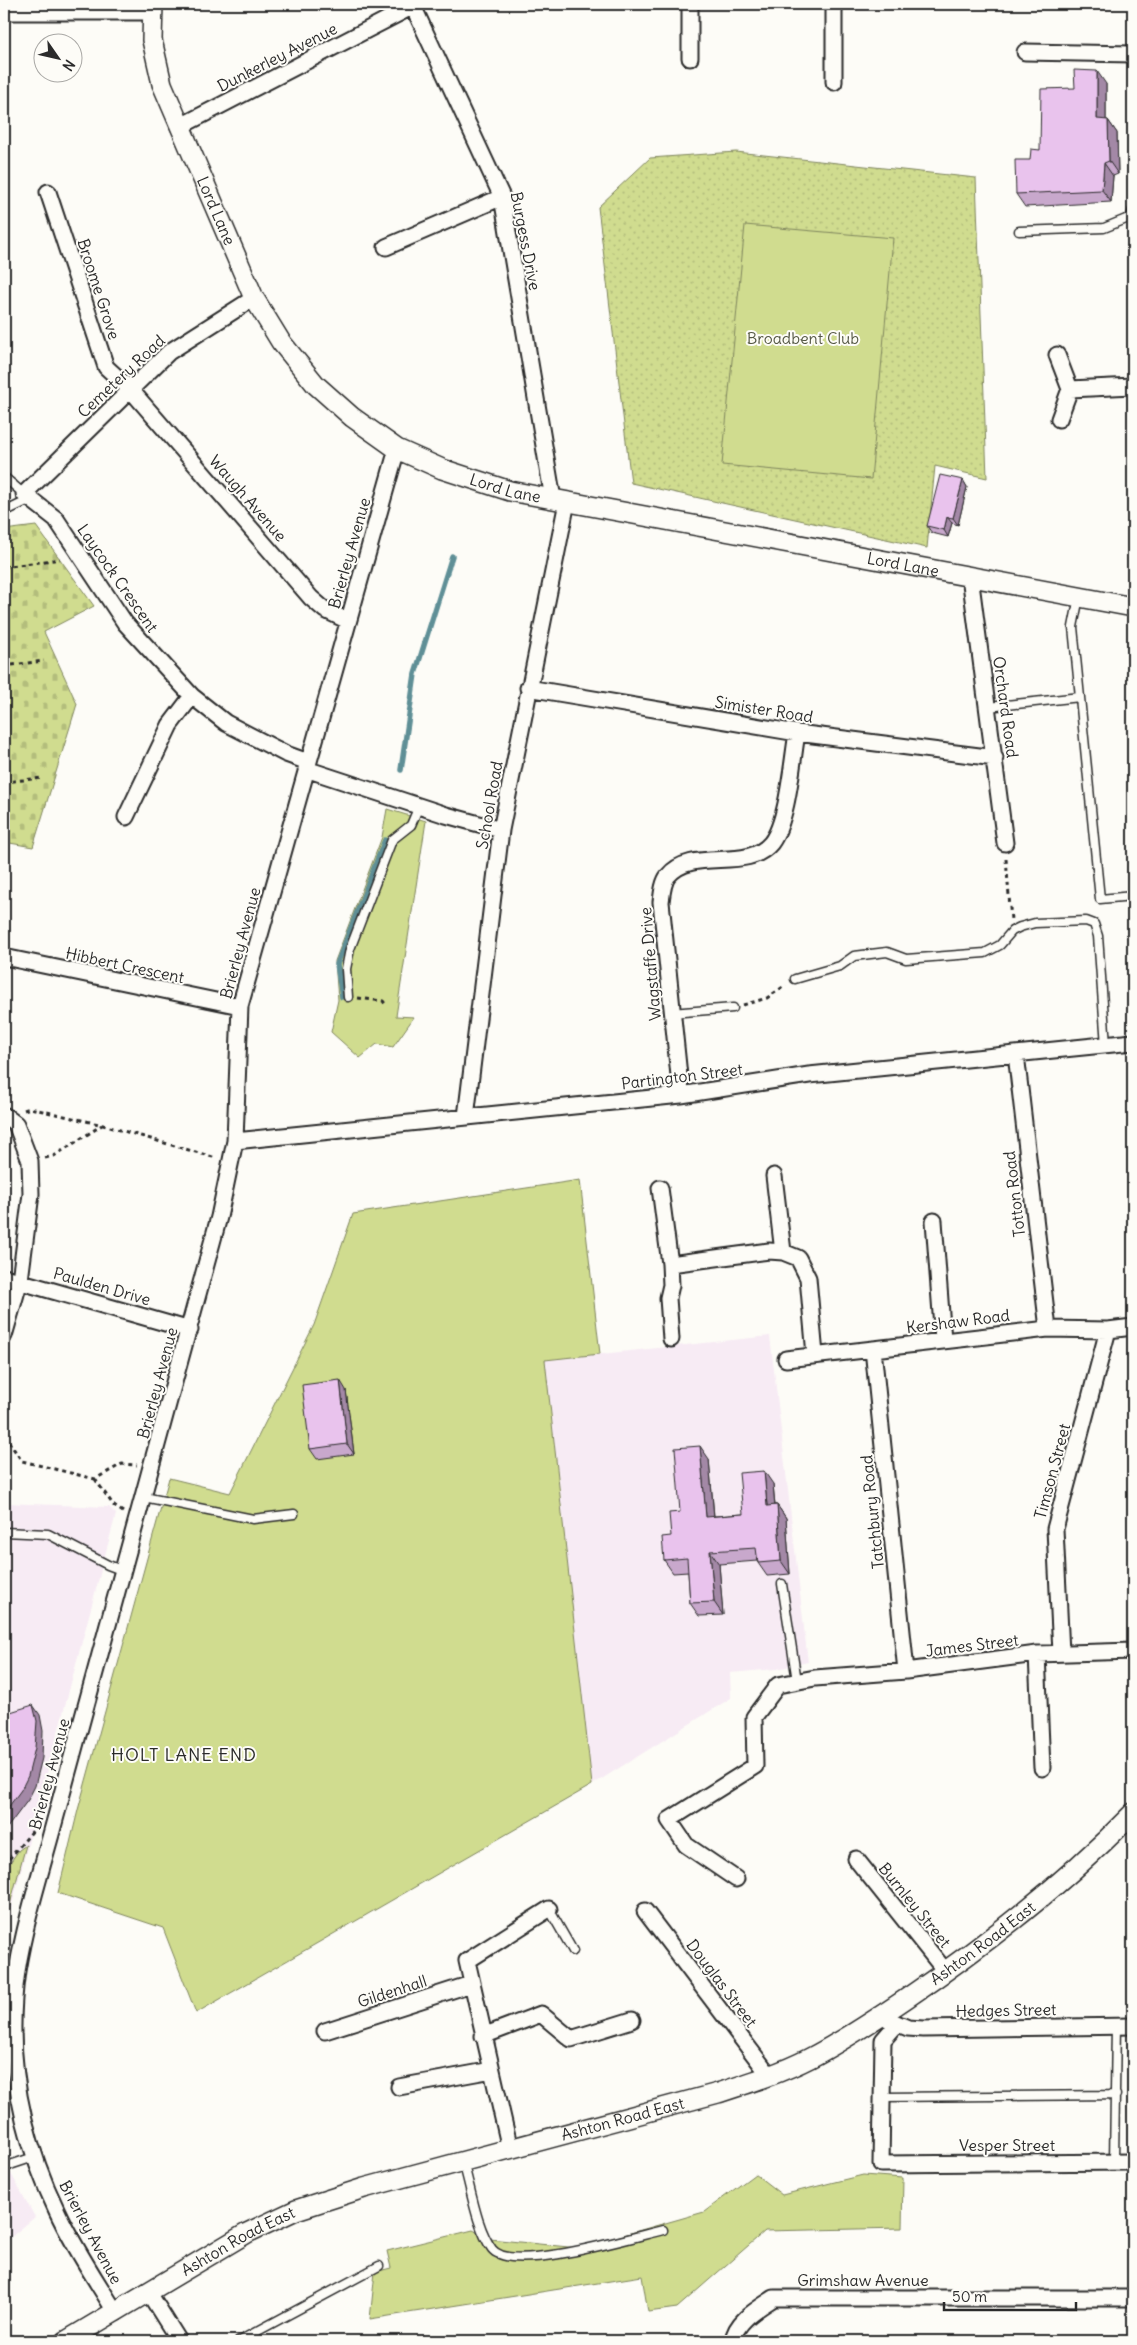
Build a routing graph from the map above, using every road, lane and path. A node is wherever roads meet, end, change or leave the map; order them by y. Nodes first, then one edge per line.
1 (690, 4) edge
2 (834, 4) edge
3 (415, 5) edge
4 (152, 8) edge
5 (4, 12) edge
6 (1025, 52) dead end
7 (1133, 54) edge
8 (690, 58) dead end
9 (834, 82) dead end
10 (179, 127) junction
11 (48, 192) dead end
12 (502, 196) junction
13 (1133, 210) edge
14 (1019, 231) dead end
15 (386, 246) dead end
16 (254, 298) junction
17 (1057, 355) dead end
18 (1133, 386) edge
19 (130, 389) junction
20 (1070, 389) junction
21 (1059, 419) dead end
22 (397, 448) junction
23 (4, 477) edge
24 (28, 497) junction
25 (560, 500) junction
26 (4, 512) edge
27 (60, 559) dead end
28 (4, 567) edge
29 (970, 576) junction
30 (1079, 597) junction
31 (1133, 607) edge
32 (348, 621) junction
33 (44, 661) dead end
34 (4, 666) edge
35 (528, 688) junction
36 (192, 696) junction
37 (1080, 697) junction
38 (988, 707) junction
39 (797, 733) junction
40 (995, 758) junction
41 (307, 766) junction
42 (42, 778) dead end
43 (4, 782) edge
44 (419, 806) junction
45 (126, 817) dead end
46 (501, 830) junction
47 (1004, 843) joint
48 (1133, 896) edge
49 (1012, 931) junction
50 (4, 957) edge
51 (794, 979) joint
52 (348, 997) joint
53 (386, 1004) dead end
54 (240, 1006) junction
55 (733, 1008) joint
56 (671, 1013) junction
57 (1133, 1042) edge
58 (1106, 1045) junction
59 (1016, 1054) junction
60 (682, 1095) junction
61 (4, 1115) edge
62 (466, 1117) junction
63 (103, 1125) junction
64 (235, 1141) junction
65 (30, 1161) junction
66 (231, 1162) junction
67 (774, 1176) dead end
68 (660, 1188) dead end
69 (934, 1221) dead end
70 (782, 1252) junction
71 (670, 1264) junction
72 (4, 1277) edge
73 (20, 1280) junction
74 (1133, 1327) edge
75 (1048, 1329) junction
76 (190, 1330) junction
77 (1108, 1330) junction
78 (4, 1336) edge
79 (671, 1339) dead end
80 (943, 1340) junction
81 (873, 1349) junction
82 (815, 1355) junction
83 (786, 1359) dead end
84 (4, 1434) edge
85 (152, 1465) junction
86 (94, 1479) junction
87 (144, 1497) junction
88 (294, 1514) dead end
89 (138, 1520) junction
90 (4, 1532) edge
91 (124, 1571) junction
92 (782, 1584) dead end
93 (1133, 1651) edge
94 (1061, 1653) junction
95 (1037, 1654) junction
96 (906, 1671) junction
97 (797, 1681) junction
98 (1042, 1768) dead end
99 (1133, 1813) edge
100 (53, 1827) junction
101 (856, 1859) dead end
102 (4, 1866) edge
103 (736, 1879) dead end
104 (550, 1909) joint
105 (645, 1911) dead end
106 (573, 1951) dead end
107 (946, 1972) junction
108 (470, 1984) junction
109 (890, 2019) junction
110 (632, 2020) dead end
111 (1116, 2024) junction
112 (1133, 2026) edge
113 (325, 2031) dead end
114 (483, 2036) junction
115 (492, 2070) junction
116 (770, 2076) junction
117 (400, 2087) dead end
118 (1116, 2095) junction
119 (883, 2097) junction
120 (510, 2149) junction
121 (34, 2157) junction
122 (463, 2162) junction
123 (1114, 2162) junction
124 (1133, 2162) edge
125 (4, 2167) edge
126 (663, 2230) dead end
127 (379, 2266) dead end
128 (149, 2293) junction
129 (1133, 2298) edge
130 (116, 2313) junction
131 (66, 2341) edge
132 (179, 2341) edge
133 (239, 2341) edge
134 (733, 2341) edge

1 - 8 street
2 - 9 street
3 - 10 street, Dunkerley Avenue
3 - 12 street, Burgess Drive
4 - 5 street
4 - 10 street, Lord Lane
6 - 7 street
10 - 16 street, Lord Lane
11 - 19 street, Broome Grove
12 - 15 street
12 - 25 street, Burgess Drive
13 - 14 lane
16 - 19 street, Cemetery Road
16 - 22 street, Lord Lane
17 - 20 street
18 - 20 street
19 - 24 street, Cemetery Road
19 - 32 street, Waugh Avenue
20 - 21 street
22 - 25 street, Lord Lane
22 - 32 street, Brierley Avenue
23 - 24 lane
24 - 26 lane
24 - 36 street, Laycock Crescent
25 - 29 street, Lord Lane
25 - 35 street, School Road
27 - 28 path
29 - 30 street, Lord Lane
29 - 38 street, Orchard Road
30 - 31 street, Lord Lane
30 - 37 lane
32 - 41 street, Brierley Avenue
33 - 34 path
35 - 39 street, Simister Road
35 - 46 street, School Road
36 - 41 street, Laycock Crescent
36 - 45 street
37 - 38 lane
37 - 48 lane
38 - 40 street, Orchard Road
39 - 40 street, Simister Road
39 - 56 street, Wagstaffe Drive
40 - 47 street, Orchard Road
41 - 44 street, Laycock Crescent
41 - 54 street, Brierley Avenue
42 - 43 path
44 - 46 street, Laycock Crescent
44 - 52 lane
46 - 62 street, School Road
47 - 49 path
49 - 51 lane
49 - 58 lane
50 - 54 street, Hibbert Crescent
51 - 55 path
52 - 53 path
54 - 64 street, Brierley Avenue
55 - 56 lane
56 - 60 street, Wagstaffe Drive
57 - 58 street, Partington Street
58 - 59 street, Partington Street
59 - 60 street, Partington Street
59 - 75 street, Totton Road
60 - 62 street, Partington Street
61 - 63 path
61 - 65 street
62 - 64 street, Partington Street
63 - 65 path
63 - 66 path
64 - 66 street, Brierley Avenue
65 - 73 street
66 - 76 street, Brierley Avenue
67 - 70 street
68 - 71 street
69 - 80 street
70 - 71 street
70 - 82 street
71 - 79 street
72 - 73 street, Paulden Drive
73 - 76 street, Paulden Drive
73 - 78 street
74 - 77 street, Kershaw Road
75 - 77 street, Kershaw Road
75 - 80 street, Kershaw Road
76 - 85 street, Brierley Avenue
77 - 94 street, Timson Street
80 - 81 street, Kershaw Road
81 - 82 street, Kershaw Road
81 - 96 street, Tatchbury Road
82 - 83 street, Kershaw Road
84 - 86 path
85 - 86 path
85 - 87 street, Brierley Avenue
86 - 89 path
87 - 88 lane
87 - 89 street, Brierley Avenue
89 - 91 street, Brierley Avenue
90 - 91 lane
91 - 100 street, Brierley Avenue
92 - 97 lane
93 - 94 street, James Street
94 - 95 street, James Street
95 - 96 street, James Street
95 - 98 street
96 - 97 street, James Street
97 - 103 street, James Street
99 - 107 street, Ashton Road East
100 - 102 path
100 - 121 street, Brierley Avenue
101 - 107 street, Burnley Street
104 - 106 lane
104 - 108 street
105 - 116 street, Douglas Street
107 - 109 street, Ashton Road East
108 - 113 street, Gildenhall
108 - 114 street
109 - 111 street, Hedges Street
109 - 116 street, Ashton Road East
109 - 119 street
110 - 114 street
111 - 112 street, Hedges Street
111 - 118 lane
114 - 115 street
115 - 117 street
115 - 120 street
116 - 120 street, Ashton Road East
118 - 119 lane
118 - 123 lane
119 - 123 street, Vesper Street
120 - 122 street, Ashton Road East
121 - 125 lane
121 - 130 street, Brierley Avenue
122 - 126 lane
122 - 128 street, Ashton Road East
123 - 124 street, Vesper Street
127 - 133 lane
128 - 130 street, Ashton Road East
128 - 132 street
129 - 134 street, Grimshaw Avenue
130 - 131 street, Ashton Road East

